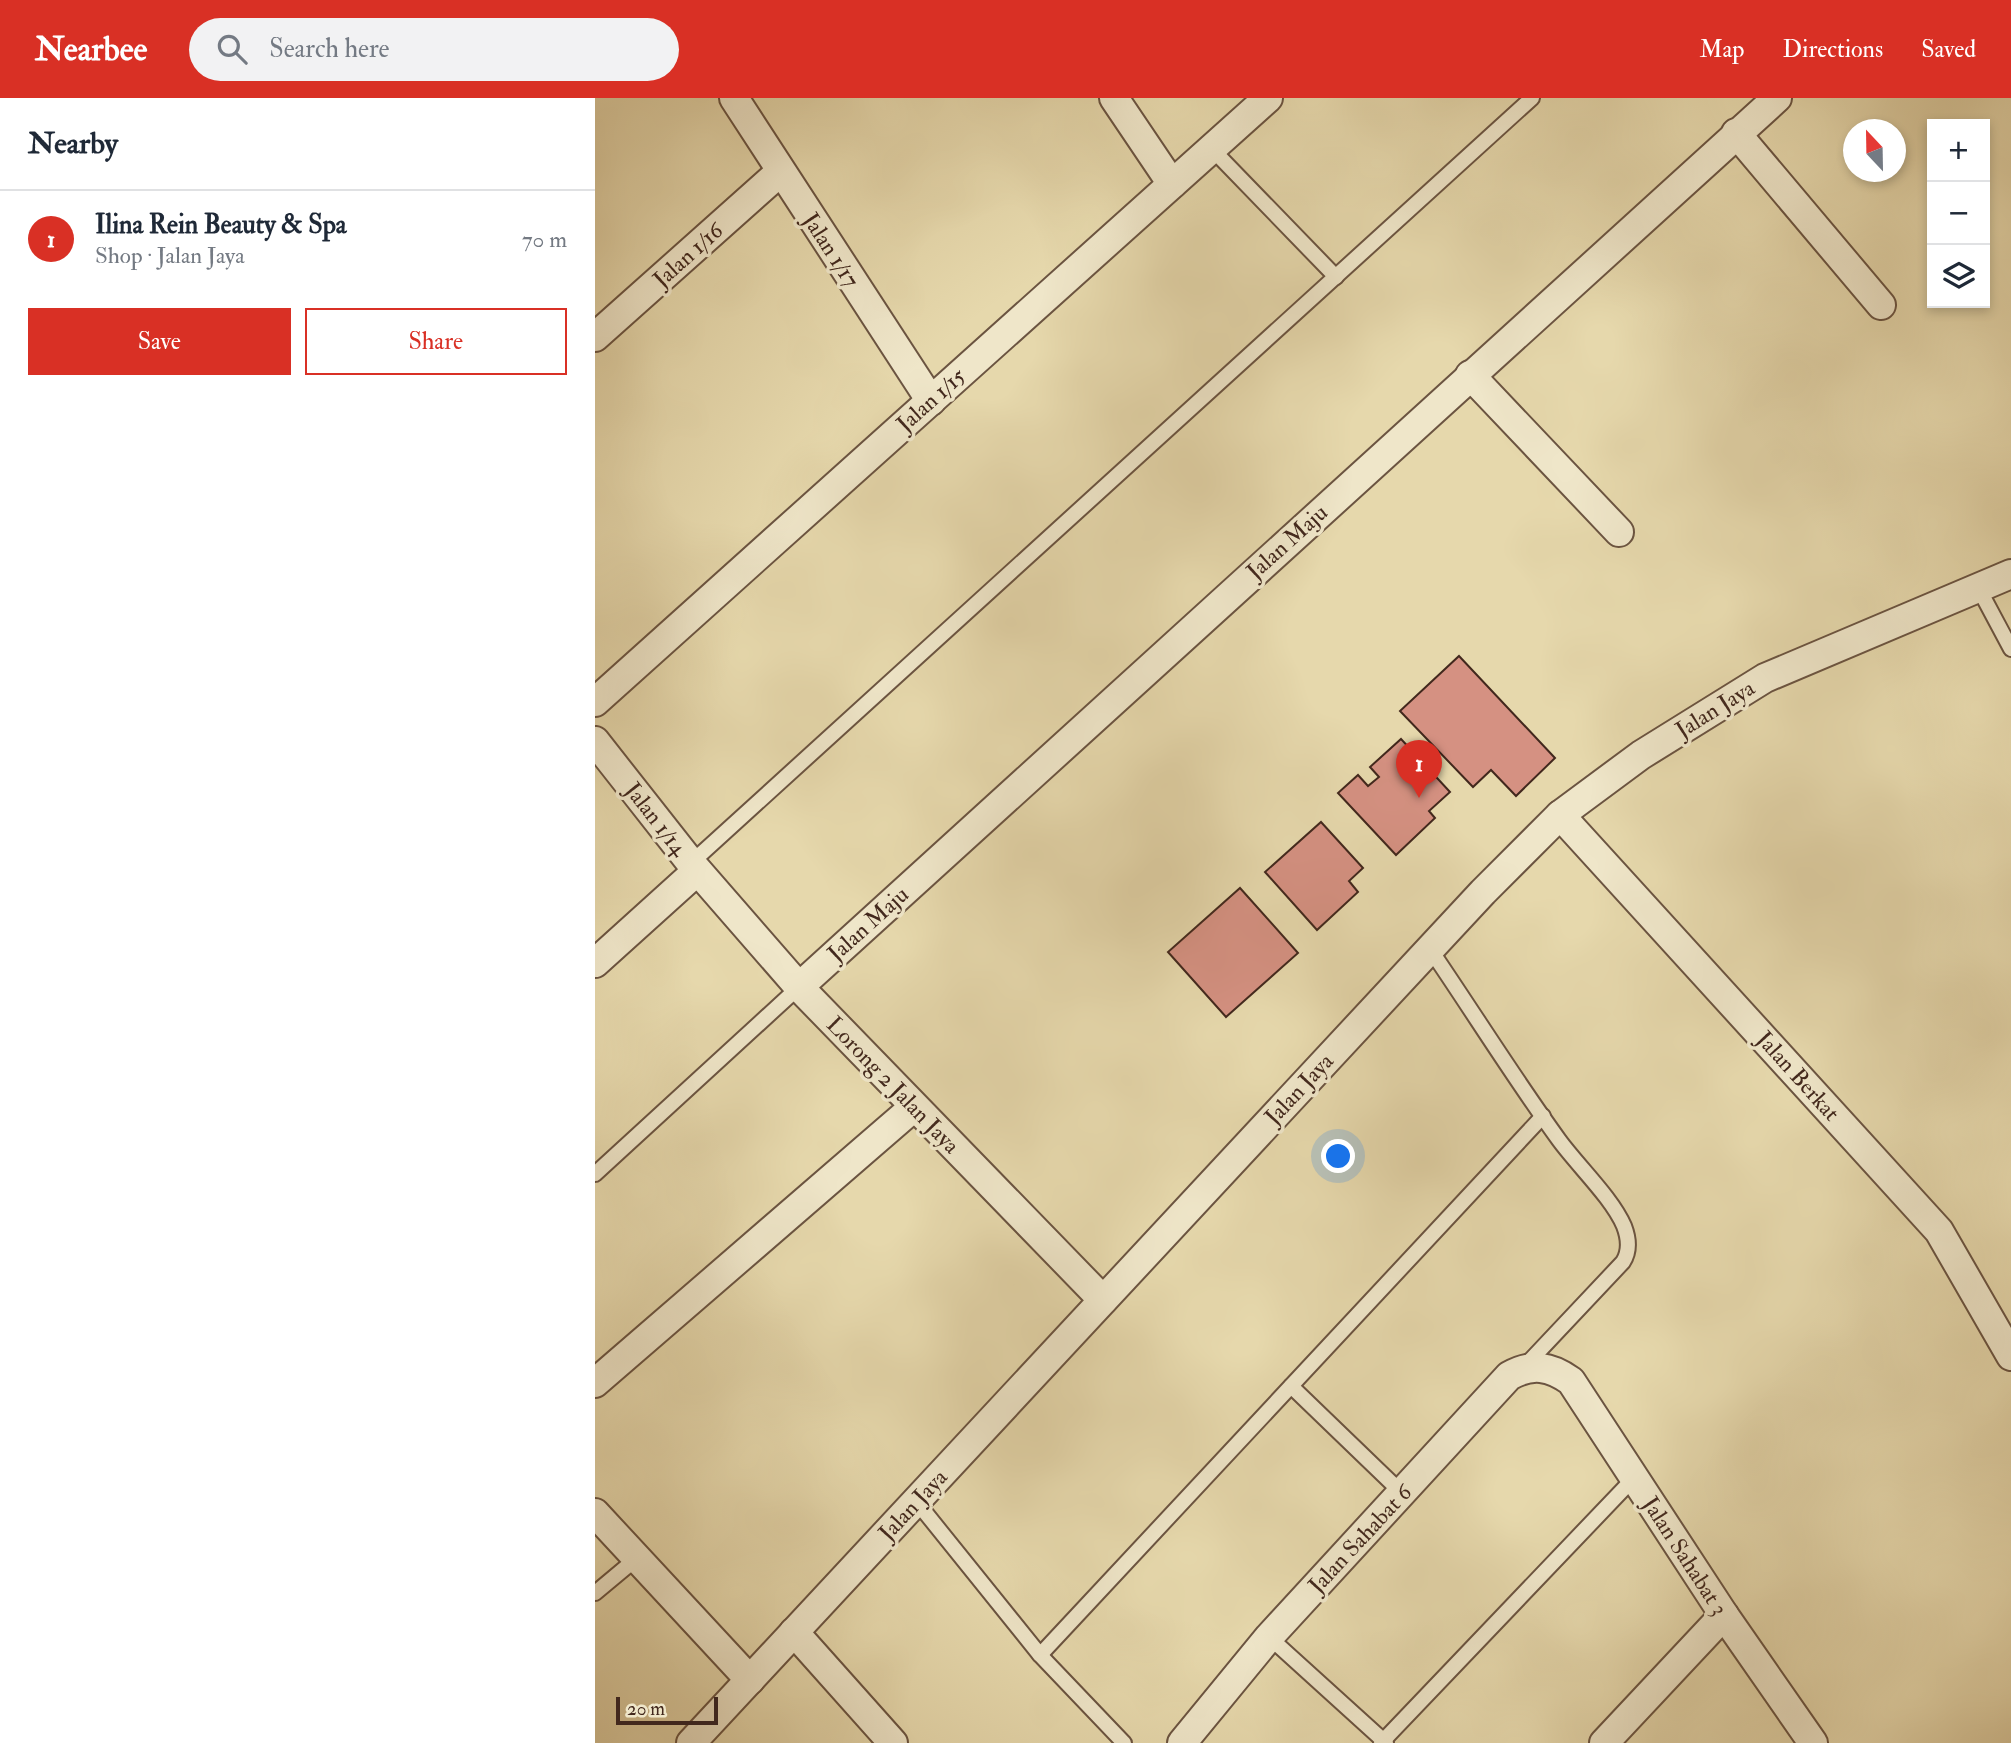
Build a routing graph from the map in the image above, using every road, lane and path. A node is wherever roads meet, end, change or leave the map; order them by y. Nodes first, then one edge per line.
1 (734, 98) edge
2 (1114, 98) edge
3 (1268, 98) edge
4 (1532, 98) edge
5 (1777, 98) edge
6 (1736, 134) junction
7 (1212, 149) junction
8 (780, 172) junction
9 (1172, 184) junction
10 (1336, 277) junction
11 (1881, 305) dead end
12 (595, 337) edge
13 (1471, 375) junction
14 (931, 401) junction
15 (1619, 532) dead end
16 (2011, 574) edge
17 (1979, 589) junction
18 (2011, 649) edge
19 (595, 702) edge
20 (595, 741) edge
21 (1560, 816) junction
22 (694, 867) junction
23 (1430, 948) junction
24 (595, 963) edge
25 (799, 987) junction
26 (914, 1107) junction
27 (1543, 1116) junction
28 (595, 1174) edge
29 (1103, 1300) junction
30 (2011, 1356) edge
31 (1521, 1370) junction
32 (595, 1383) edge
33 (1291, 1387) junction
34 (1634, 1478) junction
35 (1402, 1493) junction
36 (916, 1501) junction
37 (595, 1513) edge
38 (636, 1558) junction
39 (595, 1593) edge
40 (1724, 1615) junction
41 (794, 1632) junction
42 (1269, 1637) junction
43 (1041, 1655) junction
44 (750, 1680) junction
45 (1613, 1740) edge
46 (1383, 1742) edge
47 (691, 1743) edge
48 (893, 1743) edge
49 (1124, 1743) edge
50 (1182, 1743) edge
51 (1813, 1743) edge

1 - 8 street, Jalan 1/17
2 - 9 street
3 - 7 street, Jalan 1/15
4 - 10 lane
5 - 6 street, Jalan Maju
6 - 11 street
6 - 13 street, Jalan Maju
7 - 9 street, Jalan 1/15
7 - 10 lane
8 - 12 street, Jalan 1/16
8 - 14 street, Jalan 1/17
9 - 14 street, Jalan 1/15
10 - 22 lane
13 - 15 street
13 - 25 street, Jalan Maju
14 - 19 street, Jalan 1/15
16 - 17 street, Jalan Jaya
17 - 18 lane
17 - 21 street, Jalan Jaya
20 - 22 street, Jalan 1/14
21 - 23 street, Jalan Jaya
21 - 30 street, Jalan Berkat
22 - 24 street
22 - 25 street, Lorong 2 Jalan Jaya
23 - 27 lane
23 - 29 street, Jalan Jaya
25 - 26 street, Lorong 2 Jalan Jaya
25 - 28 lane
26 - 29 street, Lorong 2 Jalan Jaya
26 - 32 street
27 - 31 lane
27 - 33 lane
29 - 36 street, Jalan Jaya
31 - 34 street, Jalan Sahabat 3
31 - 35 street, Jalan Sahabat 6
33 - 35 lane
33 - 43 lane
34 - 40 street, Jalan Sahabat 3
34 - 46 lane
35 - 42 street, Jalan Sahabat 6
36 - 41 street, Jalan Jaya
36 - 43 lane
37 - 38 street
38 - 39 lane
38 - 44 street
40 - 45 street
40 - 51 street, Jalan Sahabat 3
41 - 44 street, Jalan Jaya
41 - 48 street
42 - 46 lane
42 - 50 street, Jalan Sahabat 6
43 - 49 lane
44 - 47 street, Jalan Jaya

